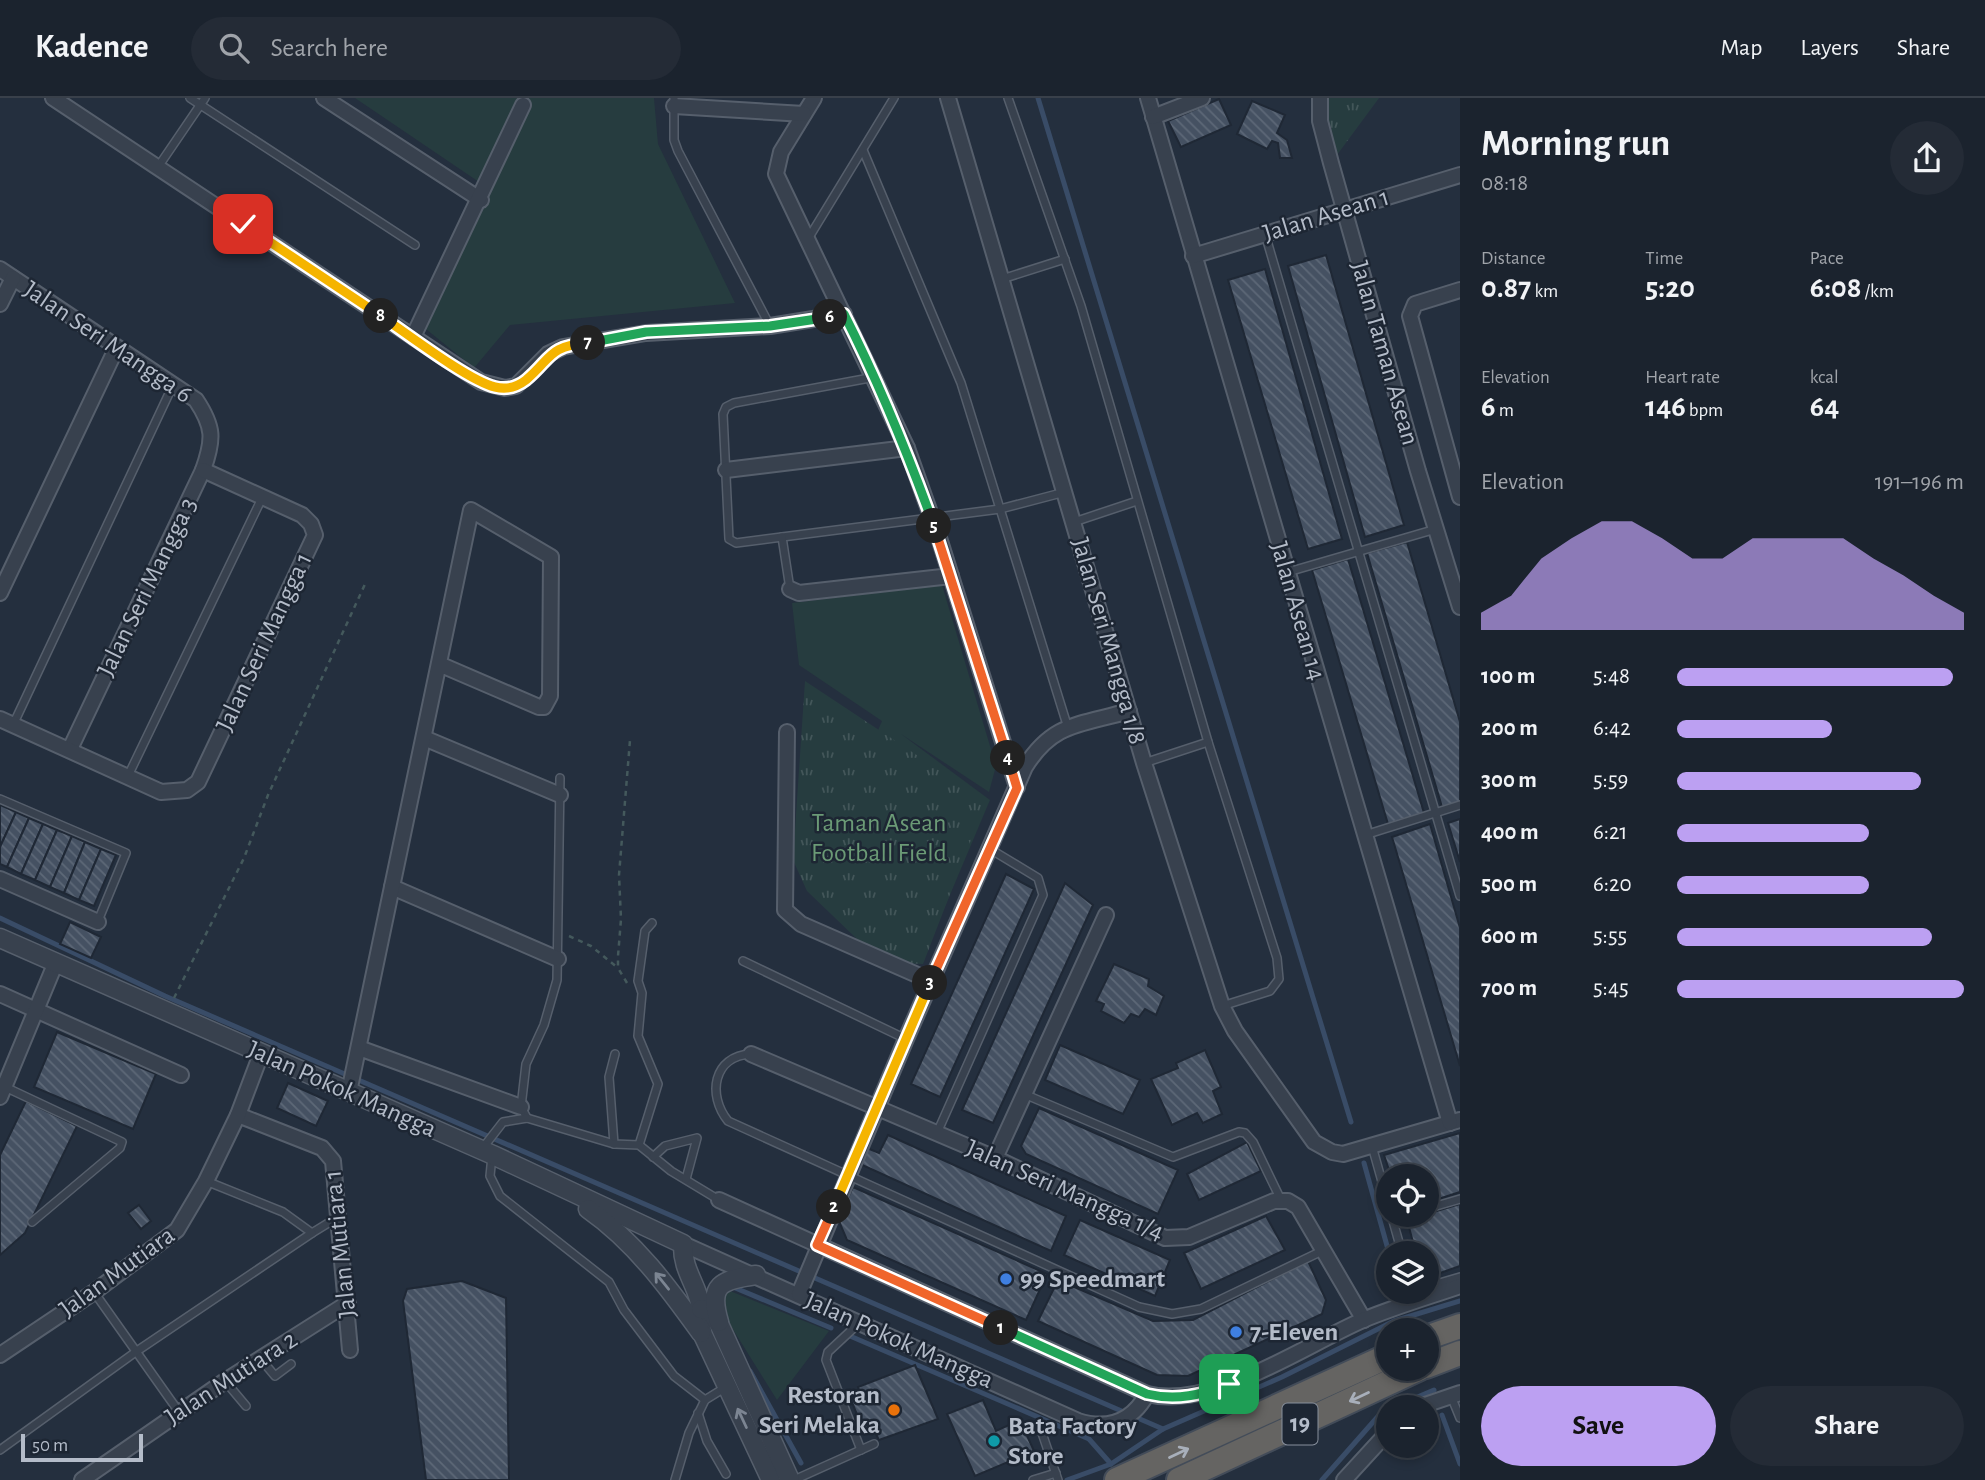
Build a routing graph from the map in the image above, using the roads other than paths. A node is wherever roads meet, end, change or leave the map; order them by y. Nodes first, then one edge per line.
1 (53, 98) edge
2 (190, 98) edge
3 (324, 98) edge
4 (814, 98) edge
5 (894, 98) edge
6 (948, 98) edge
7 (1008, 98) edge
8 (1148, 98) edge
9 (1202, 98) edge
10 (1320, 98) edge
11 (203, 101) edge
12 (674, 102) edge
13 (523, 105) dead end
14 (804, 114) junction
15 (1153, 117) junction
16 (863, 150) junction
17 (158, 167) junction
18 (1460, 175) edge
19 (481, 200) junction
20 (1344, 209) junction
21 (1265, 234) junction
22 (808, 239) junction
23 (415, 245) dead end
24 (1193, 256) junction
25 (1065, 259) junction
26 (0, 269) edge
27 (13, 278) junction
28 (1001, 279) junction
29 (1460, 290) edge
30 (0, 304) edge
31 (844, 314) junction
32 (770, 326) junction
33 (413, 337) junction
34 (116, 349) junction
35 (876, 377) junction
36 (173, 385) junction
37 (210, 421) joint
38 (907, 448) junction
39 (1455, 463) edge
40 (203, 470) junction
41 (726, 470) junction
42 (1065, 491) junction
43 (1460, 497) edge
44 (262, 498) junction
45 (1137, 501) junction
46 (1000, 509) junction
47 (932, 520) junction
48 (1074, 522) junction
49 (1436, 529) junction
50 (782, 537) junction
51 (1357, 552) junction
52 (1287, 572) junction
53 (951, 576) junction
54 (790, 589) joint
55 (0, 593) edge
56 (1460, 607) edge
57 (439, 664) junction
58 (1129, 711) junction
59 (6, 722) edge
60 (1068, 728) junction
61 (787, 732) dead end
62 (424, 738) junction
63 (1208, 742) junction
64 (70, 749) junction
65 (1144, 763) junction
66 (560, 778) dead end
67 (127, 779) junction
68 (1017, 788) junction
69 (560, 796) junction
70 (0, 799) edge
71 (1460, 805) edge
72 (1436, 812) junction
73 (1364, 835) junction
74 (990, 849) junction
75 (0, 879) edge
76 (393, 887) junction
77 (1460, 897) edge
78 (1106, 915) dead end
79 (98, 922) joint
80 (652, 923) dead end
81 (0, 938) edge
82 (558, 959) junction
83 (743, 961) dead end
84 (56, 962) junction
85 (931, 981) junction
86 (0, 994) edge
87 (1222, 1006) junction
88 (35, 1010) junction
89 (905, 1039) junction
90 (359, 1048) junction
91 (261, 1054) junction
92 (615, 1054) dead end
93 (751, 1054) joint
94 (181, 1075) dead end
95 (352, 1080) junction
96 (2, 1092) edge
97 (1024, 1094) junction
98 (878, 1108) junction
99 (524, 1113) junction
100 (238, 1115) junction
101 (1455, 1122) edge
102 (937, 1133) junction
103 (614, 1144) junction
104 (639, 1145) junction
105 (1371, 1146) junction
106 (486, 1149) junction
107 (653, 1157) junction
108 (995, 1158) junction
109 (1376, 1164) edge
110 (848, 1175) junction
111 (686, 1179) junction
112 (206, 1181) junction
113 (549, 1182) junction
114 (1460, 1199) edge
115 (719, 1200) joint
116 (1281, 1200) junction
117 (1439, 1205) edge
118 (340, 1215) junction
119 (32, 1222) dead end
120 (312, 1233) junction
121 (683, 1244) junction
122 (817, 1245) junction
123 (1324, 1250) junction
124 (756, 1275) junction
125 (1460, 1277) edge
126 (1439, 1283) edge
127 (1460, 1286) edge
128 (801, 1288) junction
129 (94, 1292) junction
130 (348, 1303) junction
131 (701, 1309) junction
132 (1364, 1320) junction
133 (859, 1323) junction
134 (720, 1326) junction
135 (1460, 1326) edge
136 (1439, 1333) edge
137 (703, 1335) junction
138 (350, 1350) dead end
139 (137, 1351) junction
140 (1460, 1353) edge
141 (0, 1355) edge
142 (260, 1358) junction
143 (1376, 1361) edge
144 (1439, 1361) edge
145 (291, 1364) dead end
146 (225, 1381) junction
147 (1392, 1381) edge
148 (727, 1386) junction
149 (1147, 1394) junction
150 (1456, 1394) edge
151 (1439, 1400) edge
152 (705, 1401) junction
153 (246, 1406) dead end
154 (179, 1412) junction
155 (698, 1413) junction
156 (1460, 1418) edge
157 (1042, 1433) dead end
158 (874, 1444) dead end
159 (1376, 1445) edge
160 (0, 1450) edge
161 (860, 1450) junction
162 (726, 1474) dead end
163 (1057, 1477) edge
164 (82, 1480) edge
165 (674, 1480) edge
166 (771, 1480) edge
167 (792, 1480) edge
168 (1032, 1480) edge
169 (1117, 1480) edge
170 (1179, 1480) edge
171 (1344, 1480) edge

1 - 17 street
2 - 11 lane
3 - 19 street
4 - 14 street
5 - 16 lane
6 - 28 street, Jalan Seri Mangga 1/8
7 - 25 lane
8 - 15 street, Jalan Asean 14
9 - 15 street
10 - 20 street, Jalan Taman Asean
11 - 17 lane
11 - 23 lane
12 - 14 street
12 - 32 lane
13 - 19 street
14 - 22 street
15 - 24 street, Jalan Asean 14
16 - 22 lane
16 - 46 lane
17 - 33 street
18 - 20 street, Jalan Asean 1
19 - 33 street
20 - 21 street, Jalan Asean 1
20 - 49 street, Jalan Taman Asean
21 - 24 street, Jalan Asean 1
21 - 51 lane
22 - 31 street
24 - 52 street, Jalan Asean 14
25 - 28 lane
25 - 45 lane
26 - 27 street, Jalan Seri Mangga 6
27 - 30 street
27 - 34 street, Jalan Seri Mangga 6
28 - 42 street, Jalan Seri Mangga 1/8
29 - 39 street
31 - 32 street
31 - 35 street
32 - 33 street
34 - 36 street, Jalan Seri Mangga 6
34 - 55 street
35 - 38 street
35 - 41 lane
36 - 37 street, Jalan Seri Mangga 6
36 - 59 lane
37 - 40 street, Jalan Seri Mangga 3
38 - 41 street
38 - 47 street
39 - 43 street
40 - 44 street, Jalan Seri Mangga 1
40 - 64 street, Jalan Seri Mangga 3
41 - 50 lane
42 - 46 lane
42 - 48 street, Jalan Seri Mangga 1/8
44 - 67 lane
44 - 67 street, Jalan Seri Mangga 1
45 - 48 lane
45 - 63 lane
46 - 47 lane
46 - 60 lane
47 - 50 lane
47 - 53 street
48 - 58 street, Jalan Seri Mangga 1/8
49 - 51 lane
49 - 56 street, Jalan Taman Asean
50 - 54 lane
51 - 52 lane
51 - 72 lane
52 - 73 street, Jalan Asean 14
53 - 54 street
53 - 68 street
57 - 57 street
57 - 62 street
58 - 60 street
58 - 65 street, Jalan Seri Mangga 1/8
59 - 64 street
60 - 68 street
61 - 85 street
62 - 69 street
62 - 76 street
63 - 65 lane
63 - 87 lane
64 - 67 street
65 - 87 street, Jalan Seri Mangga 1/8
66 - 69 lane
68 - 74 street
69 - 82 lane
70 - 79 lane
71 - 72 lane
72 - 73 lane
72 - 77 lane
73 - 101 street, Jalan Asean 14
74 - 85 street
74 - 102 lane
75 - 79 street
76 - 82 street
76 - 90 street
78 - 97 street
80 - 104 lane
81 - 84 street, Jalan Pokok Mangga
82 - 99 lane
83 - 89 lane
84 - 88 street
84 - 91 street, Jalan Pokok Mangga
85 - 89 street
86 - 88 street
87 - 105 street, Jalan Seri Mangga 1/8
88 - 94 street
88 - 96 street
89 - 98 street
90 - 95 street
90 - 99 street
91 - 95 street, Jalan Pokok Mangga
91 - 100 street, Jalan Mutiara
92 - 103 lane
93 - 98 street, Jalan Seri Mangga 1/4
93 - 110 lane
95 - 106 street, Jalan Pokok Mangga
96 - 119 lane
97 - 108 street
97 - 116 lane
98 - 102 street, Jalan Seri Mangga 1/4
98 - 110 street
99 - 103 lane
99 - 106 lane
100 - 112 street, Jalan Mutiara
100 - 118 street, Jalan Mutiara 1
101 - 105 street
102 - 108 street, Jalan Seri Mangga 1/4
103 - 104 lane
104 - 107 lane
105 - 109 lane
106 - 113 street, Jalan Pokok Mangga
106 - 152 lane
107 - 111 lane
107 - 111 lane
108 - 116 street, Jalan Seri Mangga 1/4
110 - 122 street
110 - 123 lane
111 - 115 lane
112 - 120 lane
112 - 129 street, Jalan Mutiara
113 - 121 street, Jalan Pokok Mangga
137 -> 113 street
114 - 117 lane
115 - 122 street
116 - 123 street
118 - 120 lane
118 - 130 street, Jalan Mutiara 1
120 - 139 lane
121 - 124 street, Jalan Pokok Mangga
121 - 131 street
122 - 128 street
122 - 149 street
123 - 132 street
124 - 128 street, Jalan Pokok Mangga
124 - 134 street
125 - 126 lane
127 - 132 street
128 - 133 street, Jalan Pokok Mangga
129 - 139 lane
129 - 141 street, Jalan Mutiara
130 - 138 street, Jalan Mutiara 1
130 - 142 street, Jalan Mutiara 2
131 - 134 street
131 - 137 street
132 - 149 street
133 - 149 street, Jalan Pokok Mangga
133 - 161 lane
134 - 167 street
135 - 136 highway
137 - 148 street
139 - 154 lane
139 - 160 lane
140 - 144 highway
142 - 145 lane
142 - 146 street, Jalan Mutiara 2
169 -> 143 highway, 19
146 - 153 lane
146 - 154 street, Jalan Mutiara 2
147 -> 170 highway, 19
148 - 152 lane
166 -> 148 street
150 - 151 street
150 - 156 lane
152 - 155 lane
154 - 164 street, Jalan Mutiara 2
155 - 162 lane
155 - 165 lane
157 - 163 lane
158 - 161 lane
159 - 171 street
161 - 167 lane
163 - 168 lane

